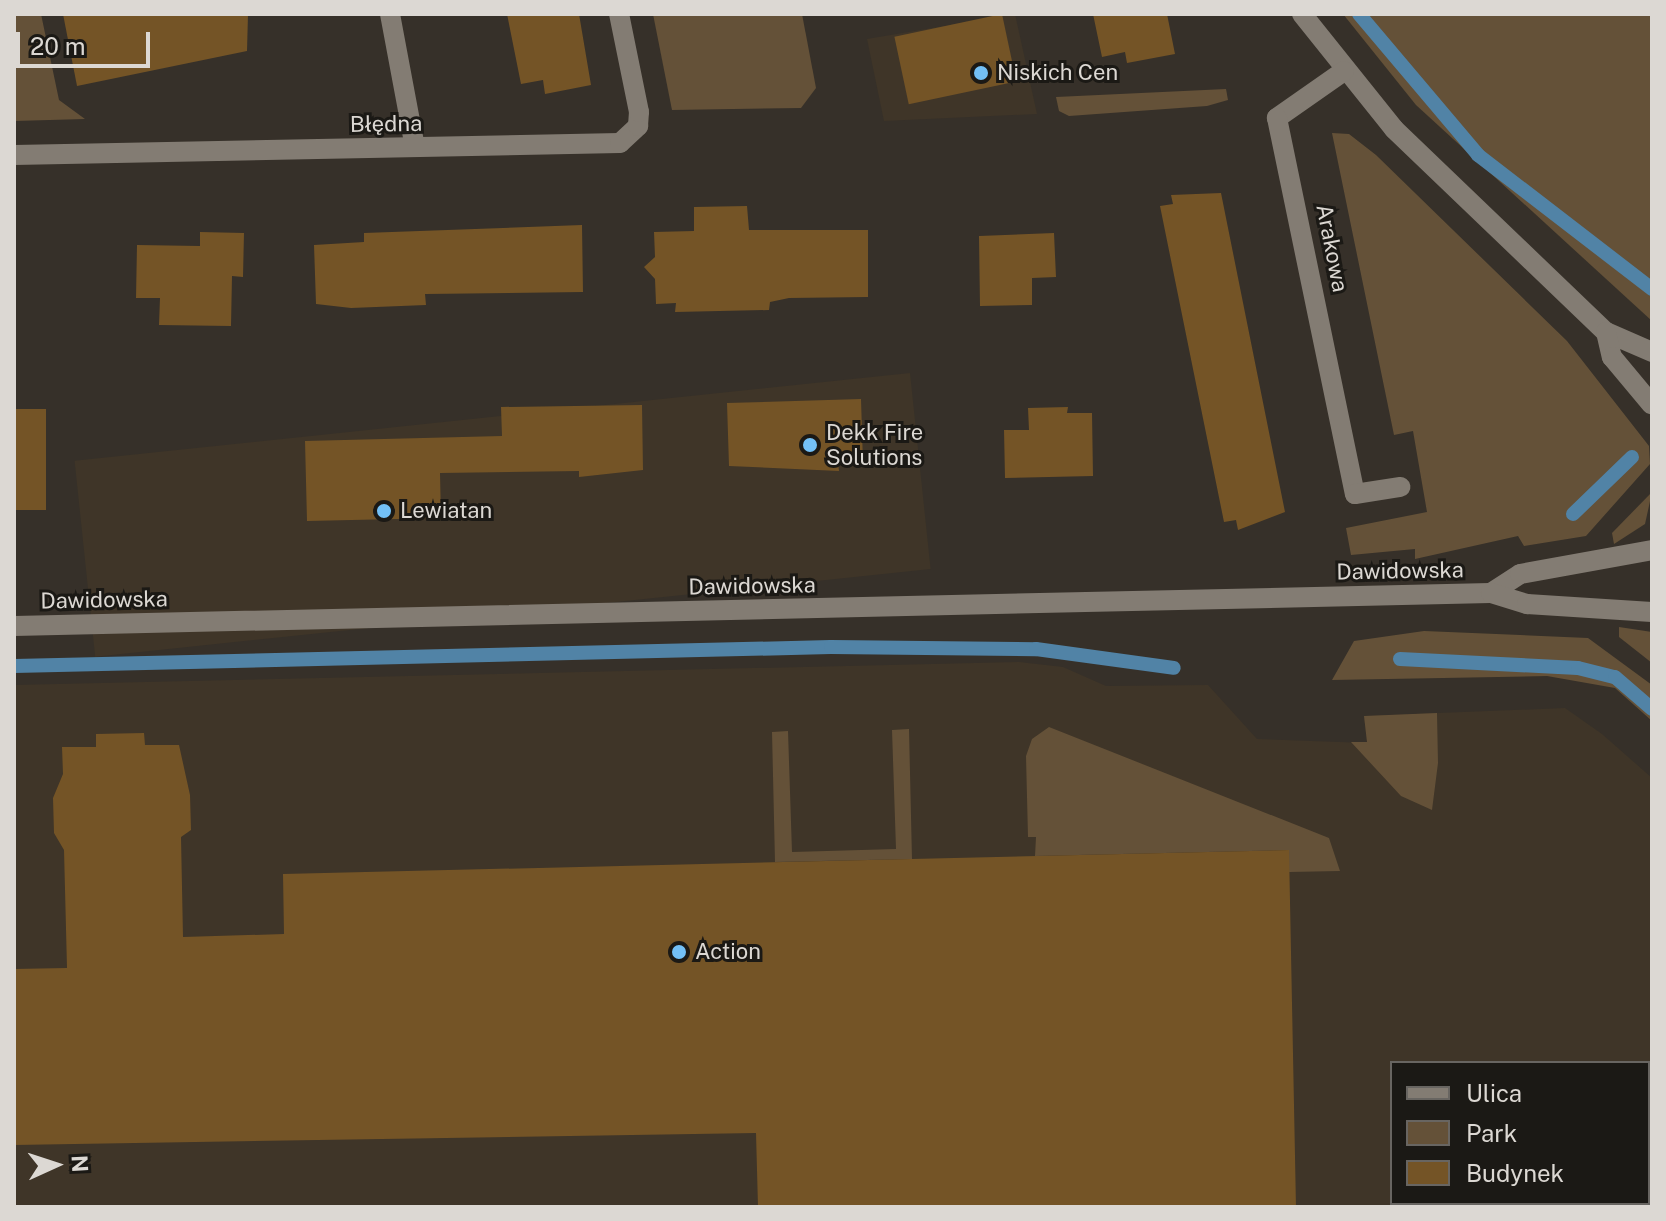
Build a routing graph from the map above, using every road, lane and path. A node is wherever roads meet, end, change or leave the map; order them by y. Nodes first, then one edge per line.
1 (390, 14) edge
2 (619, 14) edge
3 (1302, 14) edge
4 (1344, 71) junction
5 (415, 147) junction
6 (14, 155) edge
7 (1606, 332) junction
8 (1652, 352) edge
9 (1652, 405) edge
10 (1400, 487) dead end
11 (1652, 550) edge
12 (1491, 593) junction
13 (1652, 612) edge
14 (14, 626) edge

1 - 5 street
2 - 5 street, Błędna
3 - 4 street
4 - 7 street
4 - 10 street, Arakowa
5 - 6 street, Błędna
7 - 8 street
7 - 9 street
11 - 12 street, Dawidowska
12 - 13 street, Dawidowska
12 - 14 street, Dawidowska

